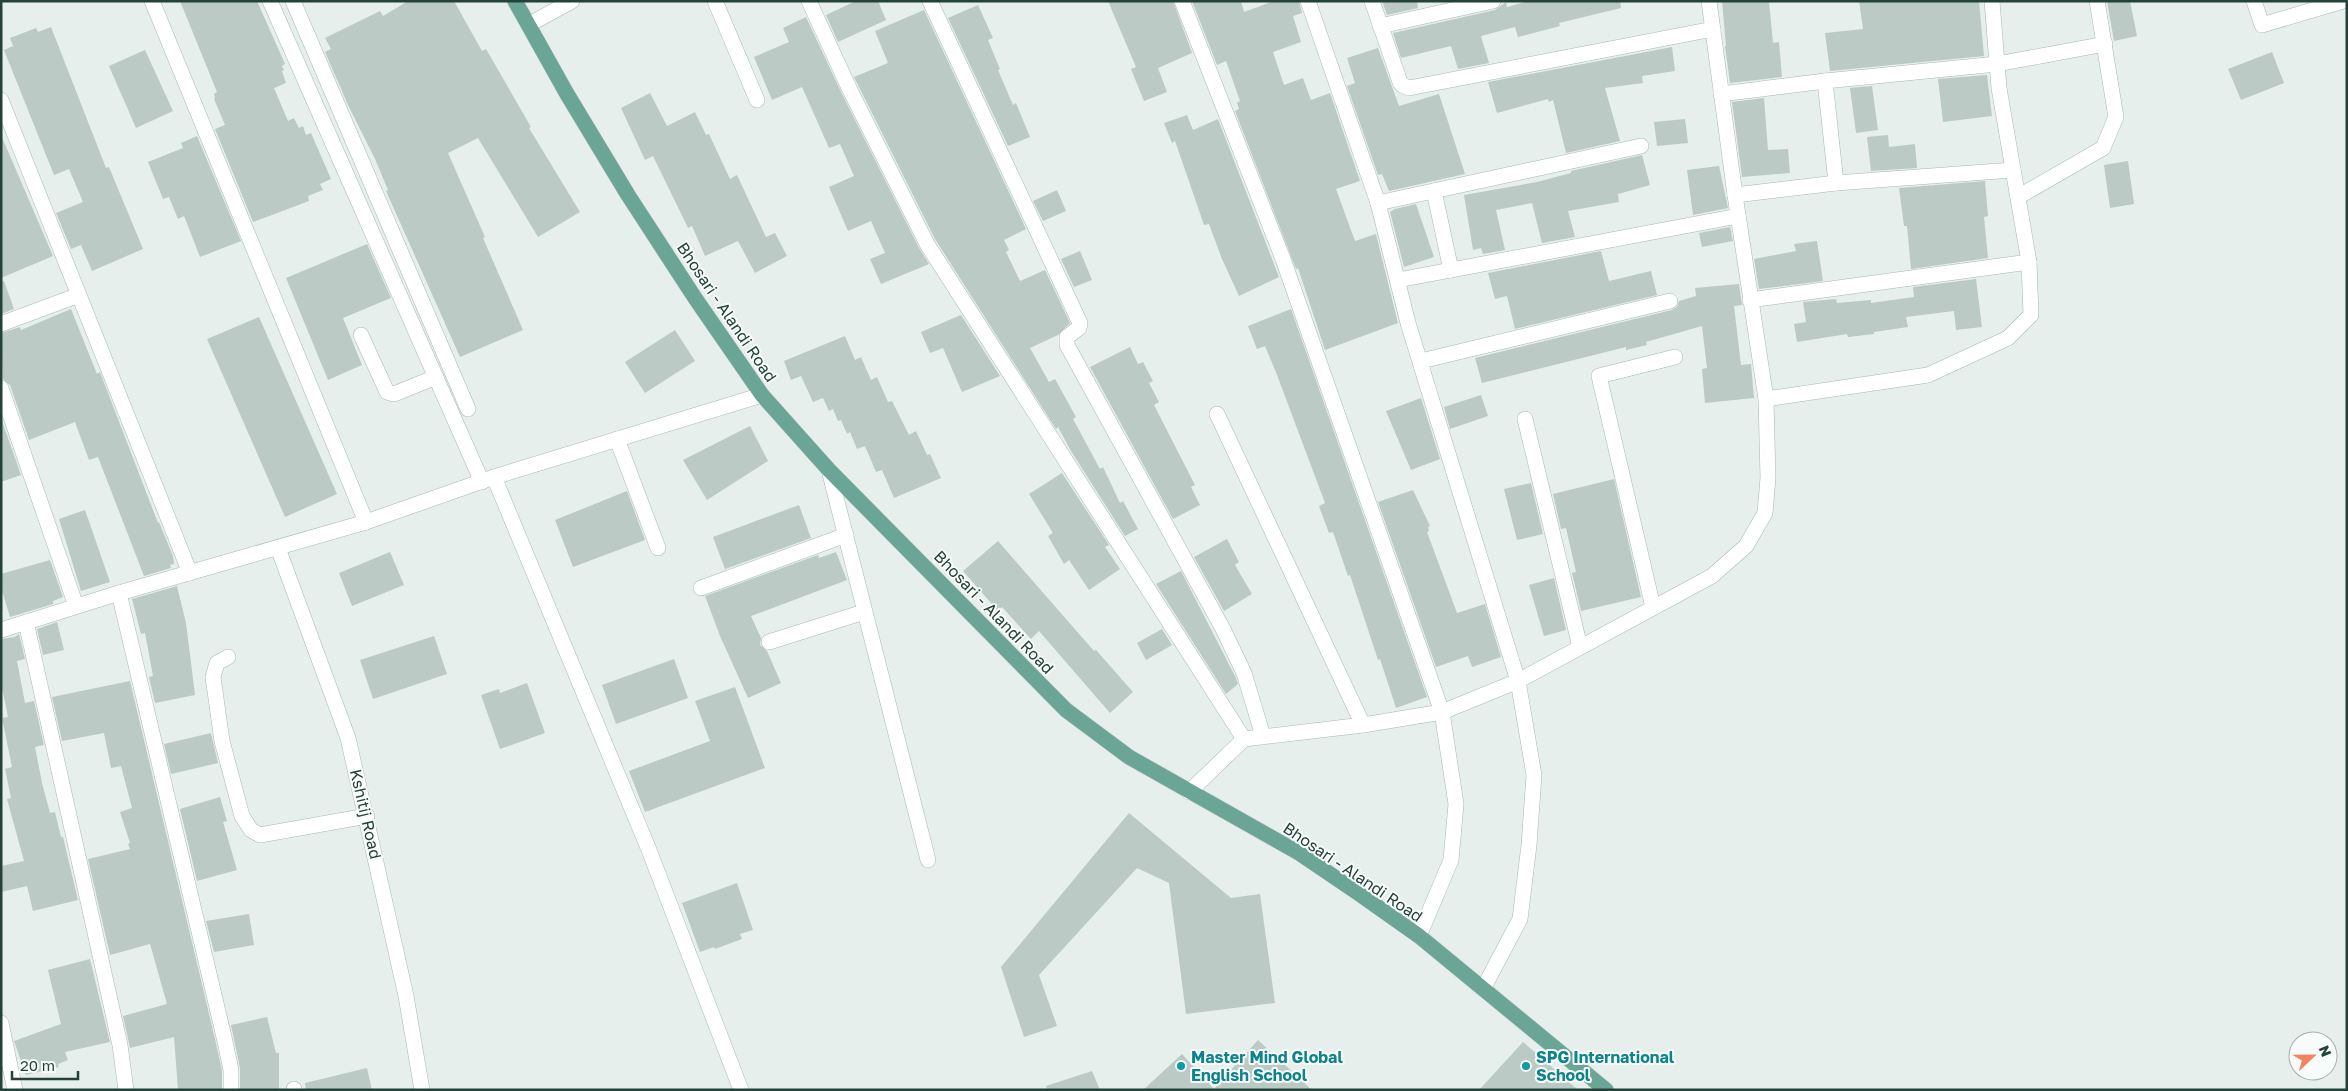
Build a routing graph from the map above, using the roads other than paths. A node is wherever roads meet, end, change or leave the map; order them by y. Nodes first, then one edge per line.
1 (152, 1) edge
2 (270, 1) edge
3 (294, 1) edge
4 (515, 1) edge
5 (572, 1) edge
6 (715, 1) edge
7 (809, 1) edge
8 (930, 1) edge
9 (1182, 1) edge
10 (1308, 1) edge
11 (1372, 1) edge
12 (1493, 1) edge
13 (1709, 1) edge
14 (1992, 1) edge
15 (2097, 1) edge
16 (2254, 1) edge
17 (2342, 1) edge
18 (528, 25) junction
19 (1380, 26) junction
20 (1713, 29) junction
21 (2105, 44) junction
22 (1997, 64) junction
23 (1825, 81) junction
24 (1722, 94) junction
25 (1, 100) edge
26 (757, 100) dead end
27 (1641, 146) dead end
28 (2013, 170) junction
29 (1836, 183) junction
30 (1434, 191) junction
31 (1735, 194) junction
32 (2018, 197) junction
33 (1378, 203) junction
34 (1738, 216) junction
35 (2029, 262) junction
36 (1451, 270) junction
37 (1398, 280) junction
38 (79, 295) junction
39 (1750, 300) junction
40 (1670, 301) dead end
41 (1, 324) edge
42 (361, 335) dead end
43 (1675, 357) dead end
44 (1421, 361) junction
45 (436, 377) junction
46 (1, 388) edge
47 (762, 395) junction
48 (1766, 399) junction
49 (468, 409) dead end
50 (1217, 414) dead end
51 (1525, 419) dead end
52 (617, 439) junction
53 (829, 470) junction
54 (488, 480) junction
55 (366, 522) junction
56 (846, 535) junction
57 (278, 548) junction
58 (658, 548) dead end
59 (190, 573) junction
60 (701, 588) dead end
61 (119, 593) junction
62 (76, 606) junction
63 (1653, 608) junction
64 (864, 612) junction
65 (26, 622) junction
66 (1, 630) edge
67 (770, 642) dead end
68 (1580, 647) junction
69 (228, 657) dead end
70 (1518, 681) junction
71 (1442, 712) junction
72 (1363, 725) junction
73 (1263, 736) junction
74 (1244, 739) junction
75 (1189, 792) junction
76 (367, 816) junction
77 (928, 860) dead end
78 (1419, 936) junction
79 (1483, 989) junction
80 (1, 1022) edge
81 (15, 1090) edge
82 (126, 1090) edge
83 (231, 1090) edge
84 (422, 1090) edge
85 (741, 1090) edge
86 (1606, 1090) edge

1 - 55 street
2 - 45 street
3 - 49 street
4 - 18 main road, Bhosari - Alandi Road
5 - 18 street
6 - 26 street
7 - 74 street
8 - 73 street
9 - 71 street
10 - 33 street
11 - 19 street
12 - 19 street
13 - 20 street
14 - 22 street
15 - 21 street
16 - 17 street
18 - 47 main road, Bhosari - Alandi Road
19 - 20 street
20 - 24 street
21 - 22 street
21 - 32 street
22 - 23 street
22 - 28 street
23 - 24 street
23 - 29 street
24 - 31 street
25 - 38 street
27 - 30 street
28 - 29 street
28 - 32 street
29 - 31 street
30 - 33 street
30 - 36 street
31 - 34 street
32 - 35 street
33 - 37 street
34 - 36 street
34 - 39 street
35 - 39 street
35 - 48 street
36 - 37 street
37 - 44 street
38 - 41 street
38 - 59 street
39 - 48 street
40 - 44 street
42 - 45 street
43 - 63 street
44 - 70 street
45 - 54 street
46 - 62 street
47 - 52 street
47 - 53 main road, Bhosari - Alandi Road
48 - 63 street
50 - 72 street
51 - 68 street
52 - 54 street
52 - 58 street
53 - 56 street
53 - 75 main road, Bhosari - Alandi Road
54 - 55 street
54 - 85 street
55 - 57 street
56 - 60 street
56 - 64 street
57 - 59 street
57 - 76 street, Kshitij Road
59 - 61 street
61 - 62 street
61 - 83 street
62 - 65 street
63 - 68 street
64 - 67 street
64 - 77 street
65 - 66 street
65 - 82 street
68 - 70 street
69 - 76 street
70 - 71 street
70 - 79 street
71 - 72 street
71 - 78 street
72 - 73 street
73 - 74 street
74 - 75 street
75 - 78 main road, Bhosari - Alandi Road
76 - 84 street, Kshitij Road
78 - 79 main road, Bhosari - Alandi Road
79 - 86 main road, Bhosari - Alandi Road
80 - 81 street

